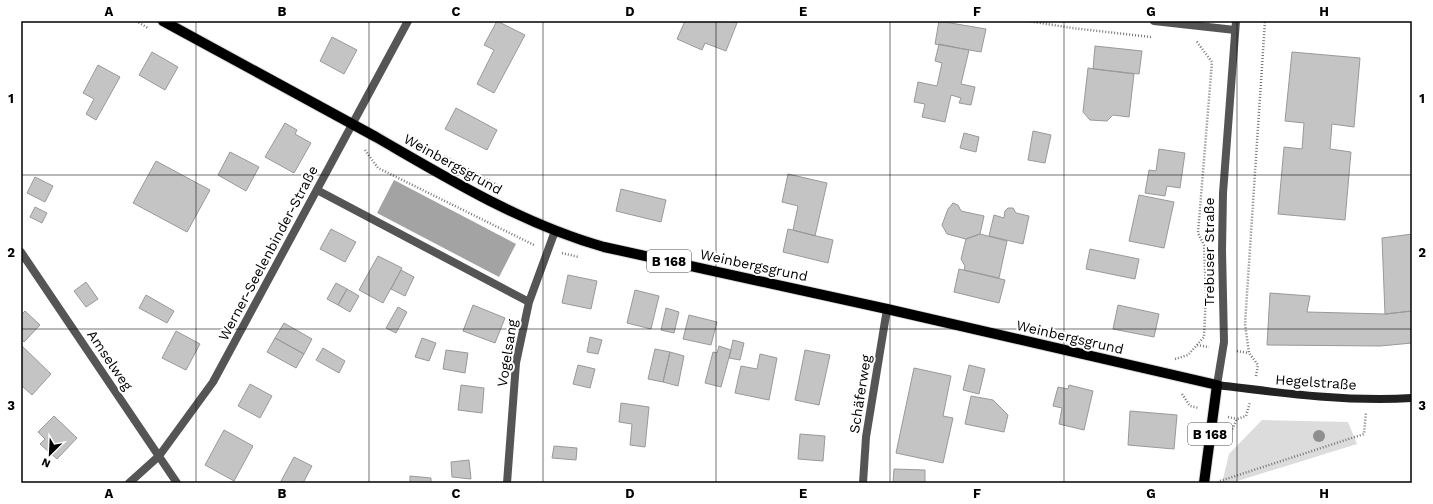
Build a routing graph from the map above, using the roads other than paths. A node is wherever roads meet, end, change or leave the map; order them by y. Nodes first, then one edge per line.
1 (164, 21) edge
2 (408, 21) edge
3 (1154, 21) edge
4 (1236, 21) edge
5 (1235, 30) junction
6 (353, 124) junction
7 (317, 190) junction
8 (555, 231) junction
9 (21, 252) edge
10 (529, 302) junction
11 (887, 309) junction
12 (1217, 385) junction
13 (1412, 398) edge
14 (159, 456) junction
15 (129, 483) edge
16 (177, 483) edge
17 (507, 483) edge
18 (863, 483) edge
19 (1204, 483) edge

1 - 6 main road, Weinbergsgrund / B 168
2 - 6 street, Werner-Seelenbinder-Straße
3 - 5 street
4 - 5 street, Trebuser Straße
5 - 12 street, Trebuser Straße
6 - 7 street, Werner-Seelenbinder-Straße
6 - 8 main road, Weinbergsgrund / B 168
7 - 10 street
7 - 14 street, Werner-Seelenbinder-Straße
8 - 10 street, Vogelsang
8 - 11 main road, Weinbergsgrund / B 168
9 - 14 street, Amselweg
10 - 17 street, Vogelsang
11 - 12 main road, Weinbergsgrund / B 168
11 - 18 street, Schäferweg
12 - 13 main road, Hegelstraße
12 - 19 main road, Trebuser Straße / B 168
14 - 15 street, Werner-Seelenbinder-Straße
14 - 16 street, Amselweg

